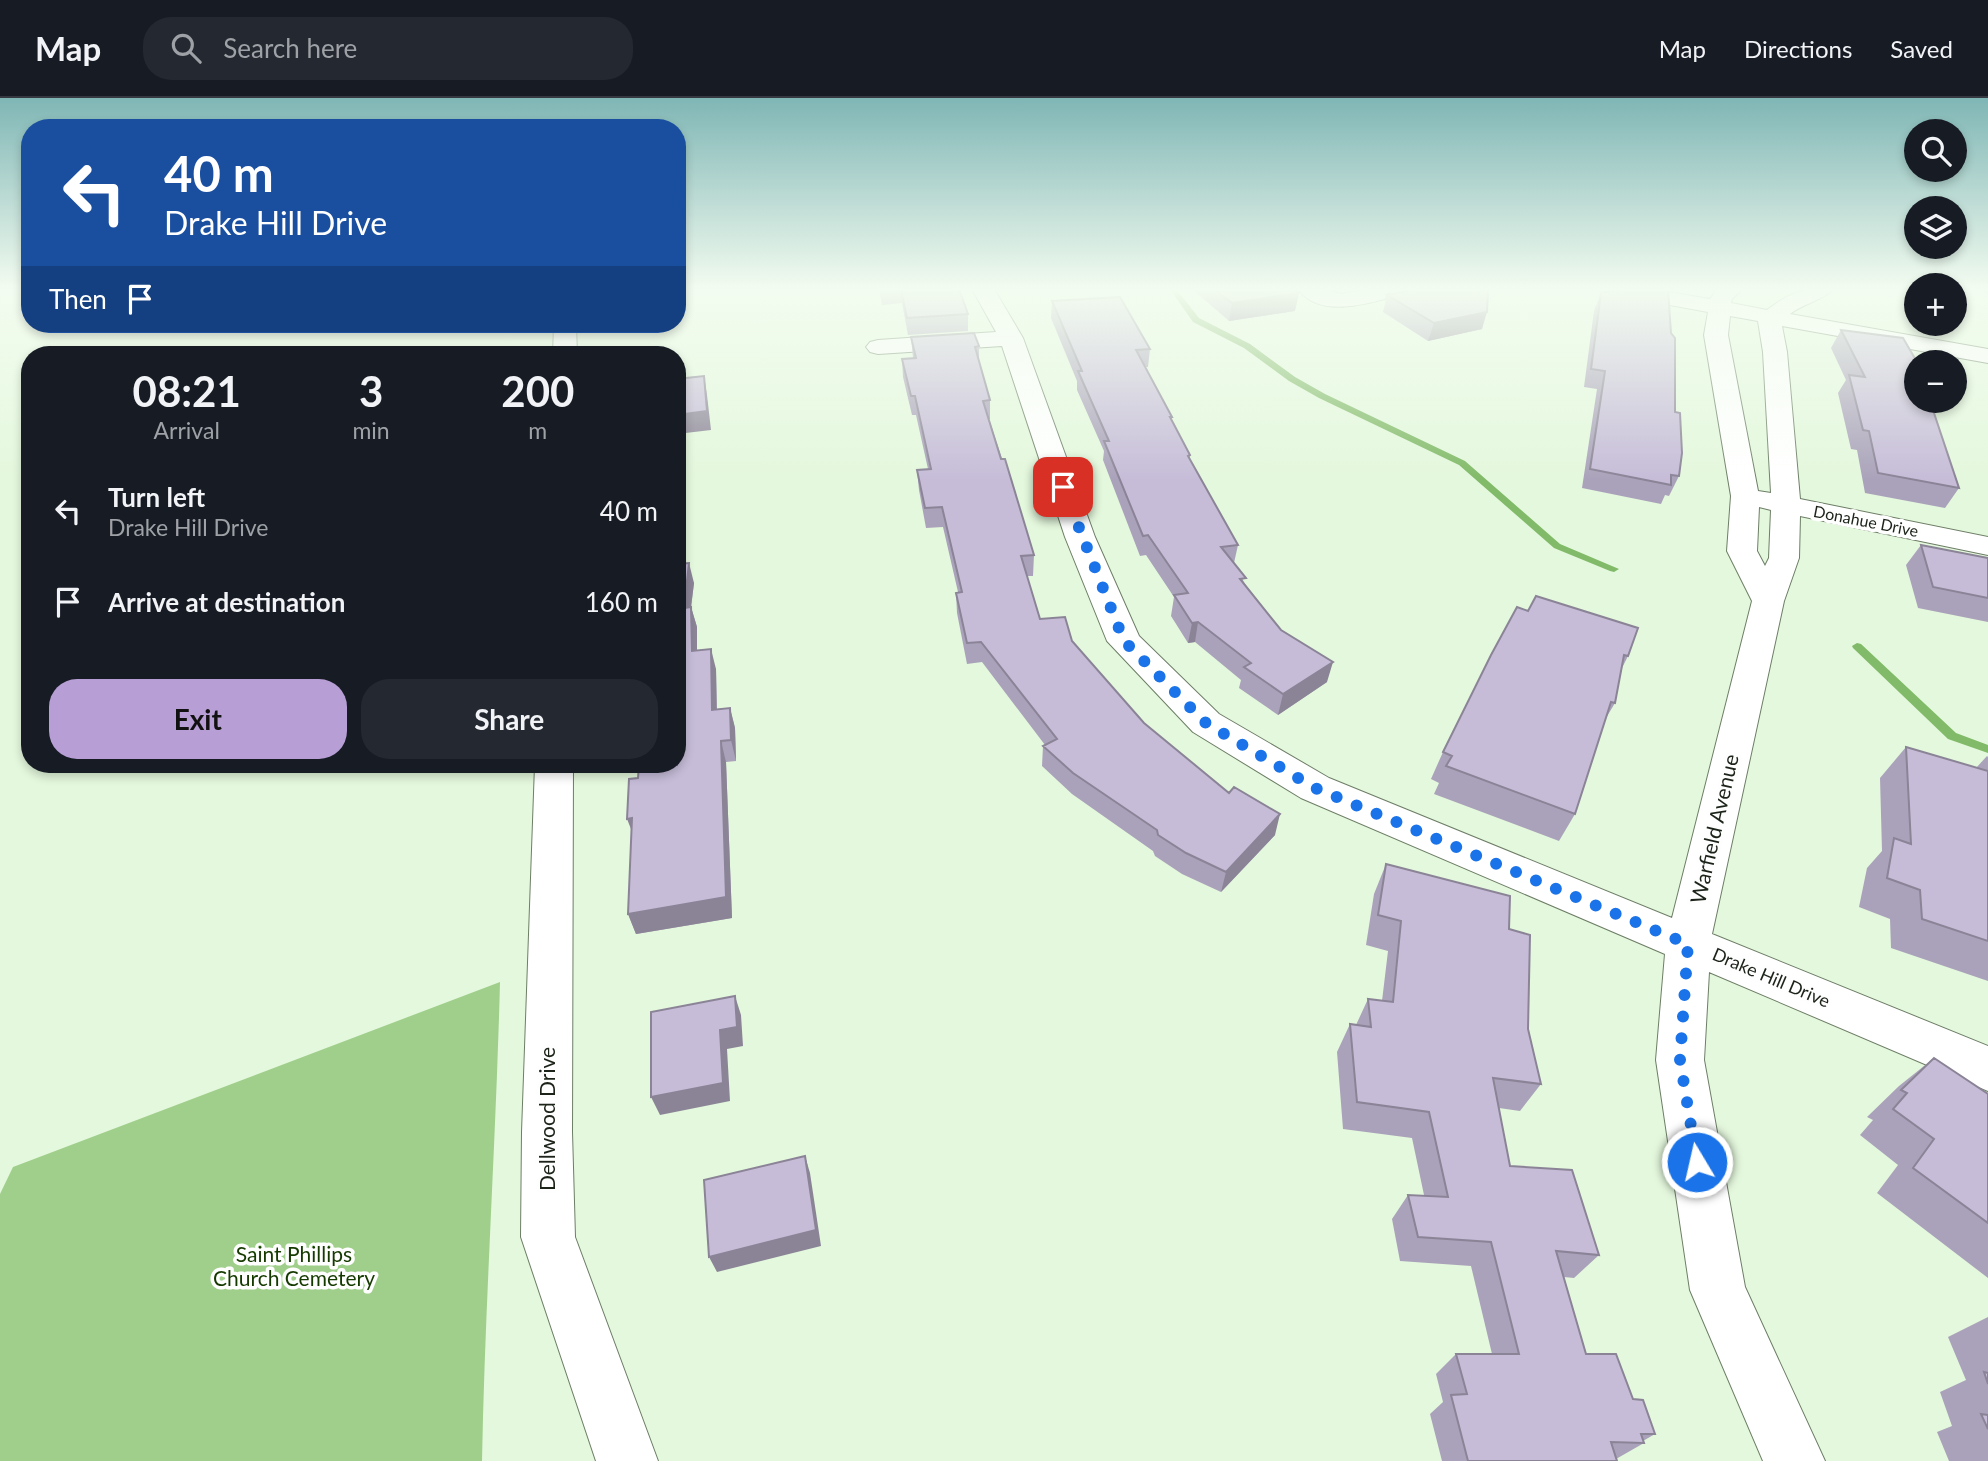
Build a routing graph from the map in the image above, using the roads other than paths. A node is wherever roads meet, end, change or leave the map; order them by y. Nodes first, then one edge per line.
1 (1016, 353) edge
2 (1719, 353) edge
3 (1775, 353) edge
4 (1968, 353) edge
5 (1988, 356) edge
6 (1745, 496) junction
7 (1786, 505) junction
8 (1988, 546) edge
9 (1768, 601) junction
10 (554, 773) edge
11 (1688, 944) junction
12 (1988, 1069) edge
13 (627, 1461) edge
14 (1794, 1461) edge

1 - 11 street, Drake Hill Drive
2 - 6 street
3 - 7 street, Warfield Avenue
4 - 5 street
6 - 7 street, Donahue Drive
6 - 9 street
7 - 8 street, Donahue Drive
7 - 9 street, Warfield Avenue
9 - 11 street, Warfield Avenue
10 - 13 street, Dellwood Drive
11 - 12 street, Drake Hill Drive
11 - 14 street, Warfield Avenue

